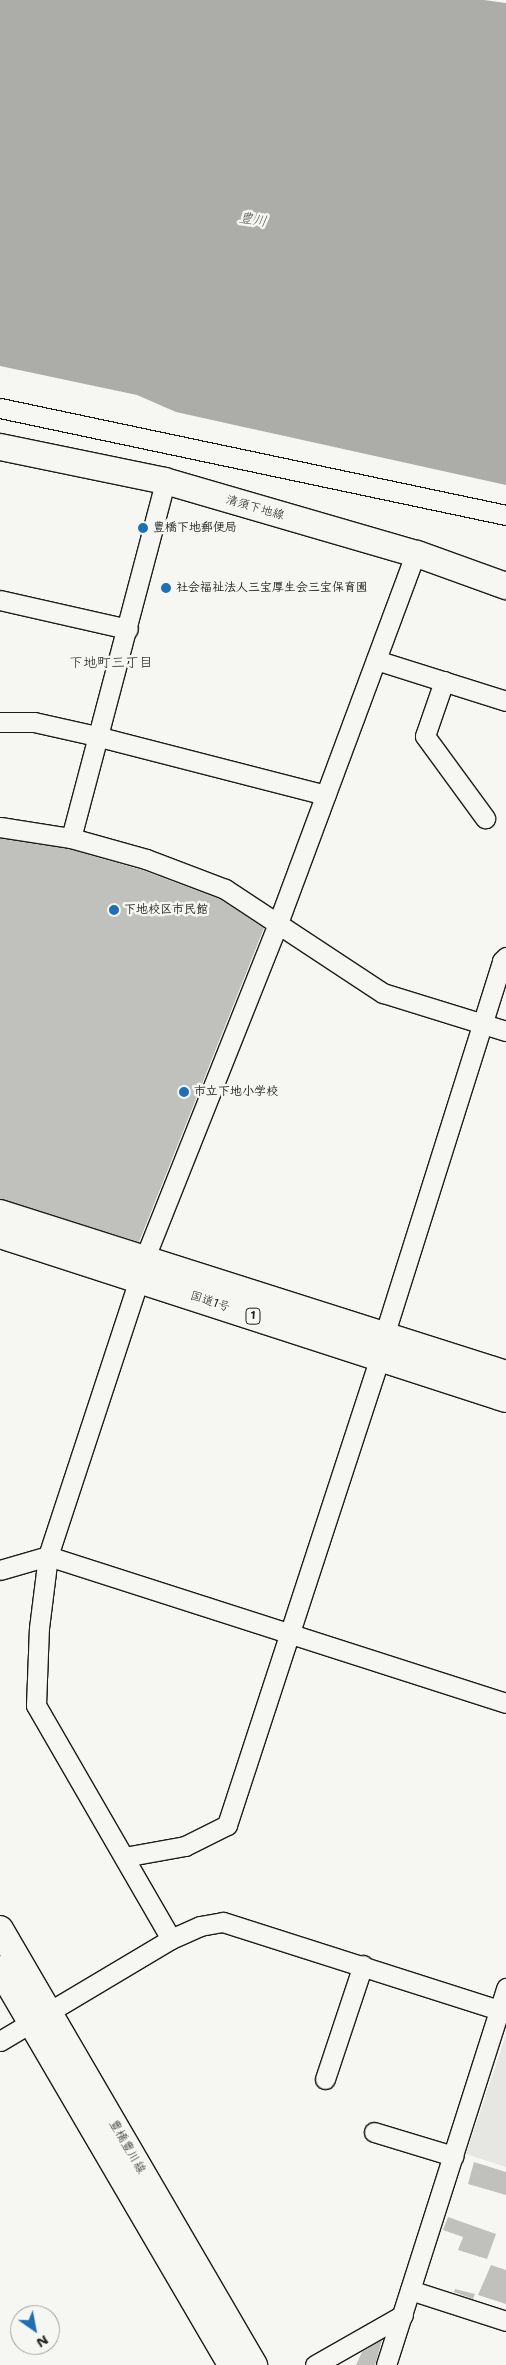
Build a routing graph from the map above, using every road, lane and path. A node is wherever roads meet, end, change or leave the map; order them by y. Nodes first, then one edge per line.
1 (0, 408) edge
2 (0, 447) edge
3 (165, 481) junction
4 (506, 515) edge
5 (415, 554) junction
6 (506, 586) edge
7 (0, 600) edge
8 (128, 629) junction
9 (376, 660) junction
10 (444, 681) junction
11 (506, 701) edge
12 (0, 722) edge
13 (96, 736) junction
14 (326, 795) junction
15 (484, 818) dead end
16 (0, 827) edge
17 (71, 838) junction
18 (278, 923) junction
19 (506, 957) edge
20 (484, 1024) junction
21 (506, 1031) edge
22 (0, 1214) edge
23 (0, 1234) edge
24 (141, 1269) junction
25 (382, 1346) junction
26 (506, 1376) edge
27 (506, 1398) edge
28 (48, 1556) junction
29 (0, 1570) edge
30 (289, 1633) junction
31 (506, 1703) edge
32 (124, 1857) junction
33 (0, 1929) edge
34 (171, 1939) junction
35 (364, 1965) junction
36 (0, 1969) edge
37 (506, 1988) edge
38 (499, 2010) junction
39 (40, 2018) junction
40 (0, 2041) edge
41 (325, 2079) dead end
42 (374, 2132) dead end
43 (453, 2156) junction
44 (410, 2290) junction
45 (403, 2315) junction
46 (506, 2321) edge
47 (231, 2365) edge
48 (254, 2365) edge
49 (315, 2365) edge
50 (386, 2365) edge

1 - 4 street
2 - 3 main road, 清須下地線
3 - 5 main road, 清須下地線
3 - 8 street
5 - 6 main road, 清須下地線
5 - 9 street
7 - 8 street
8 - 13 street
9 - 10 street
9 - 14 street
10 - 11 street
10 - 15 street
12 - 13 street
13 - 14 street
13 - 17 street
14 - 18 street
16 - 17 street
17 - 18 street
18 - 20 street
18 - 24 street
19 - 20 street
20 - 21 street
20 - 25 street
22 - 24 highway, 国道1号 / 1
23 - 24 highway, 国道1号 / 1
24 - 25 highway, 国道1号 / 1
24 - 28 street
25 - 26 highway, 国道1号 / 1
25 - 27 highway, 国道1号 / 1
25 - 30 street
28 - 29 street
28 - 30 street
28 - 32 street
30 - 31 street
30 - 32 street
32 - 34 street
33 - 39 main road, 豊橋豊川線
34 - 35 street
34 - 39 street
35 - 38 street
35 - 41 street
36 - 39 main road, 豊橋豊川線
37 - 38 street
38 - 43 street
39 - 40 street
39 - 47 main road, 豊橋豊川線
39 - 48 main road, 豊橋豊川線
42 - 43 street
43 - 44 street
44 - 45 street
44 - 46 street
45 - 49 street
45 - 50 street

